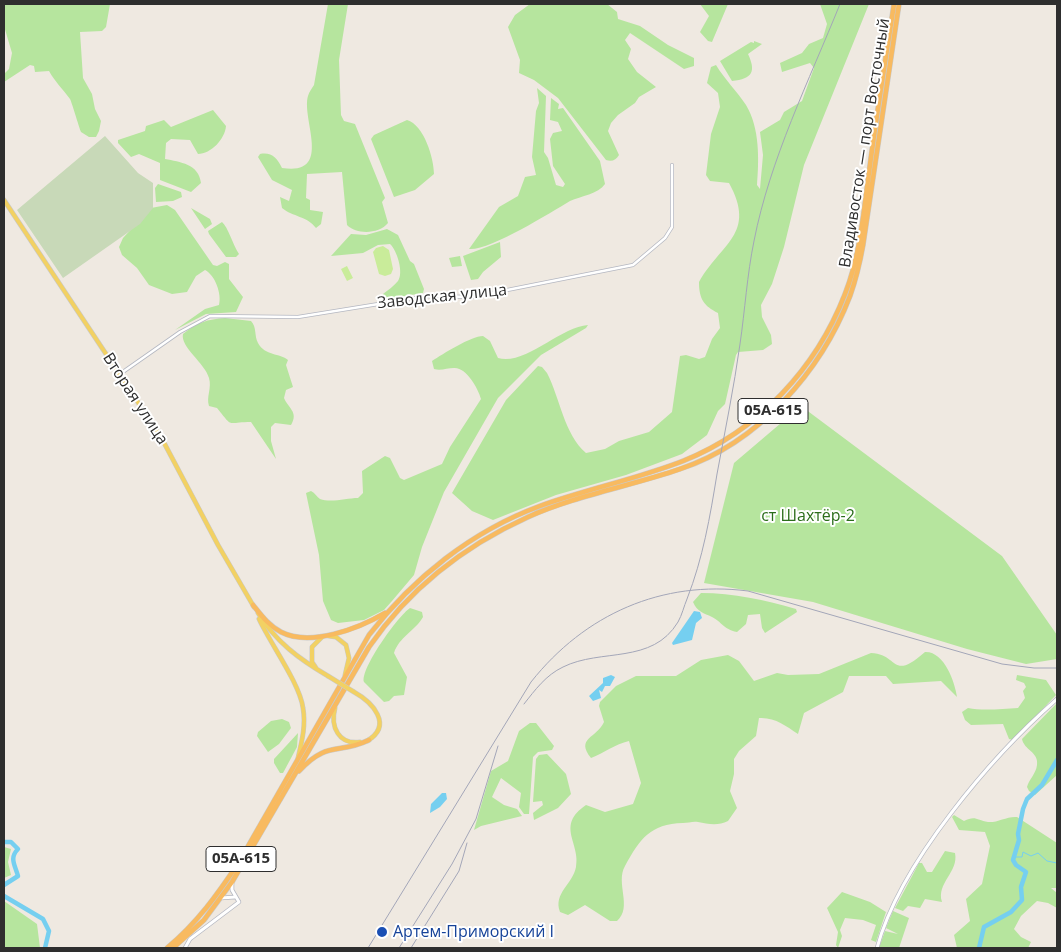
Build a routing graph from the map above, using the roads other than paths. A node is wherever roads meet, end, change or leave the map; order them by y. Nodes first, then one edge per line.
1 (894, 4) edge
2 (899, 4) edge
3 (672, 165) dead end
4 (4, 200) edge
5 (120, 374) junction
6 (253, 605) junction
7 (388, 611) junction
8 (317, 670) junction
9 (345, 675) junction
10 (337, 698) junction
11 (1057, 699) edge
12 (369, 740) junction
13 (298, 758) junction
14 (294, 775) junction
15 (232, 882) junction
16 (235, 897) junction
17 (221, 898) junction
18 (167, 948) edge
19 (173, 948) edge
20 (186, 948) edge
21 (878, 948) edge

1 - 7 highway, Владивосток — порт Восточный / 05А-615
2 - 10 highway, Владивосток — порт Восточный / 05А-615
3 - 5 street, Заводская улица
4 - 5 main road, Вторая улица
5 - 6 main road, Вторая улица
6 - 7 highway
6 - 8 main road
6 - 13 main road
7 - 9 highway, Владивосток — порт Восточный / 05А-615
8 - 9 main road
8 - 12 main road, bridge
9 - 13 highway, Владивосток — порт Восточный / 05А-615
10 - 12 main road
10 - 14 highway, Владивосток — порт Восточный / 05А-615
11 - 21 main road
12 - 14 highway
13 - 18 highway, Владивосток — порт Восточный / 05А-615
14 - 15 highway, Владивосток — порт Восточный / 05А-615
15 - 16 main road
15 - 17 highway, Владивосток — порт Восточный / 05А-615
16 - 17 main road
16 - 20 main road
17 - 19 highway, Владивосток — порт Восточный / 05А-615

